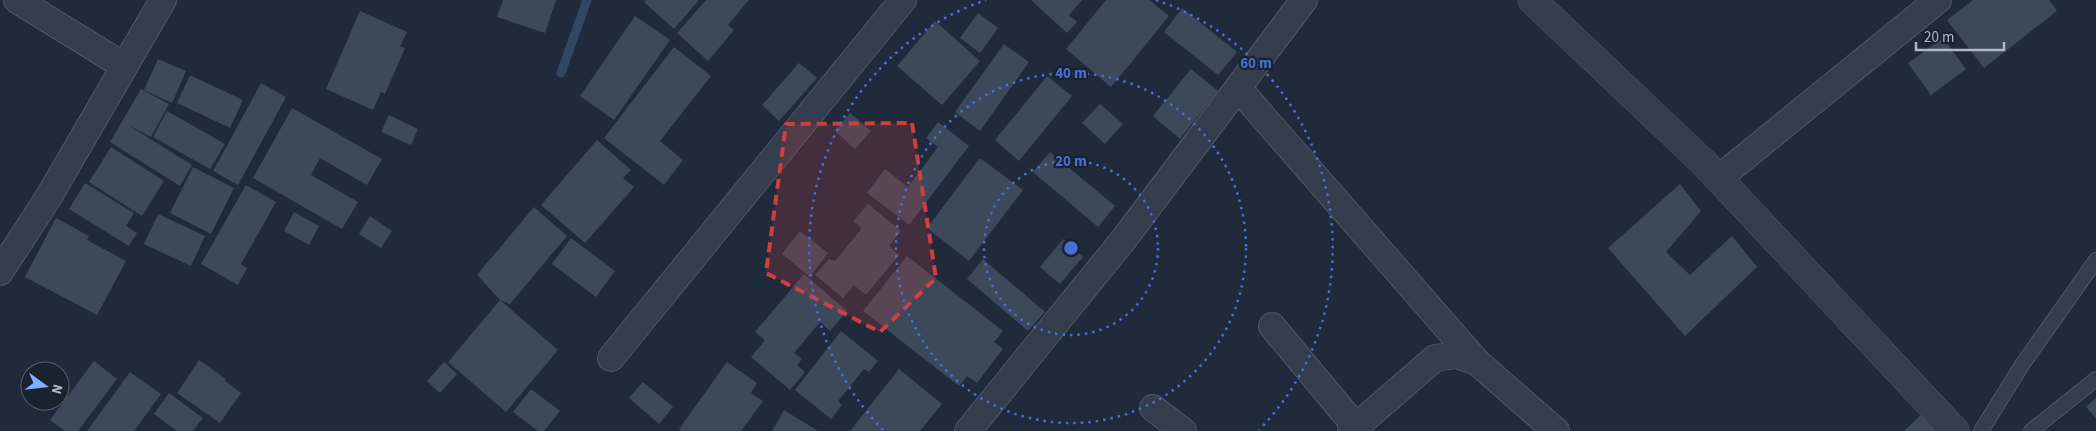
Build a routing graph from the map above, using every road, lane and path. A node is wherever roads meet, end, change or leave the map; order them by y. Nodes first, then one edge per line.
1 (17, 0) edge
2 (163, 0) edge
3 (902, 0) edge
4 (1304, 0) edge
5 (1532, 0) edge
6 (1938, 0) edge
7 (124, 66) junction
8 (1238, 88) junction
9 (1718, 178) junction
10 (2096, 260) edge
11 (0, 272) edge
12 (1272, 326) dead end
13 (611, 358) dead end
14 (1477, 362) junction
15 (2096, 379) edge
16 (1153, 408) dead end
17 (1354, 429) edge
18 (968, 431) edge
19 (1183, 431) edge
20 (1556, 431) edge
21 (1955, 431) edge
22 (1981, 431) edge
23 (2031, 431) edge

1 - 7 street
2 - 7 street
3 - 13 street
4 - 8 street
5 - 9 street
6 - 9 street
7 - 11 street
8 - 14 street
8 - 18 street
9 - 21 street
10 - 22 lane
12 - 17 street
14 - 17 street
14 - 20 street
15 - 23 lane
16 - 19 street

